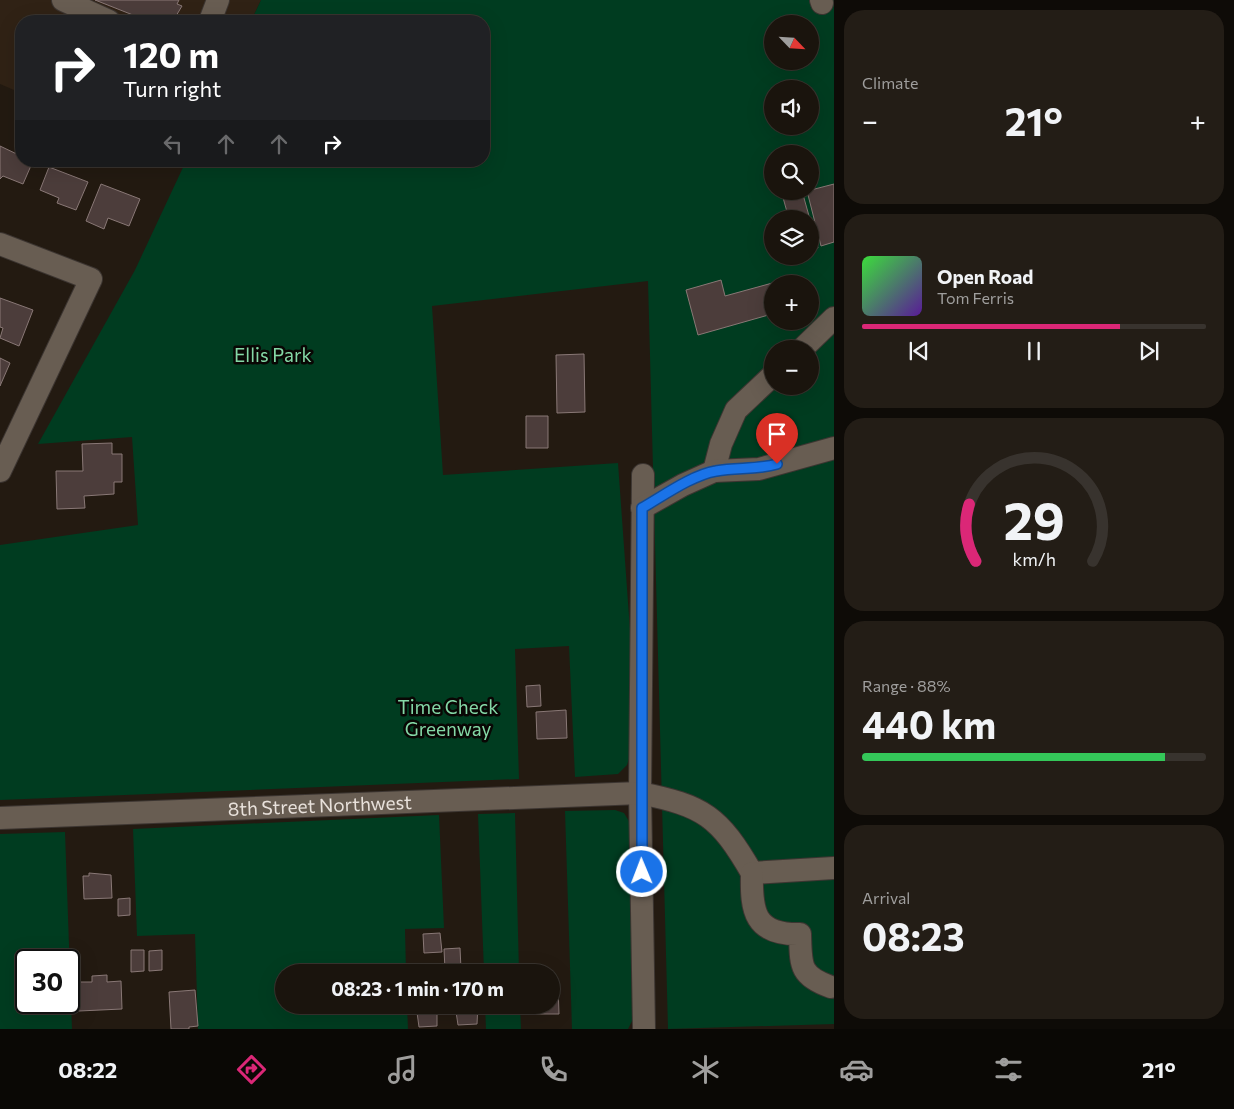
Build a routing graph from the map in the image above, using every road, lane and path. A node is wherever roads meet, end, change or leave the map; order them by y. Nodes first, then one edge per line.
1 (63, 0) edge
2 (218, 0) edge
3 (96, 15) edge
4 (212, 15) edge
5 (0, 244) edge
6 (834, 318) edge
7 (811, 340) edge
8 (764, 384) edge
9 (834, 448) edge
10 (0, 471) edge
11 (714, 471) junction
12 (643, 475) dead end
13 (642, 508) junction
14 (640, 793) junction
15 (0, 818) edge
16 (834, 868) edge
17 (752, 873) junction
18 (831, 987) dead end
19 (644, 1029) edge

1 - 3 street
2 - 4 street
5 - 10 street
6 - 7 street
8 - 11 street
9 - 11 street
11 - 13 street
12 - 13 street
13 - 14 street
14 - 15 street, 8th Street Northwest
14 - 17 street, 8th Street Northwest
14 - 19 street
16 - 17 street
17 - 18 street

